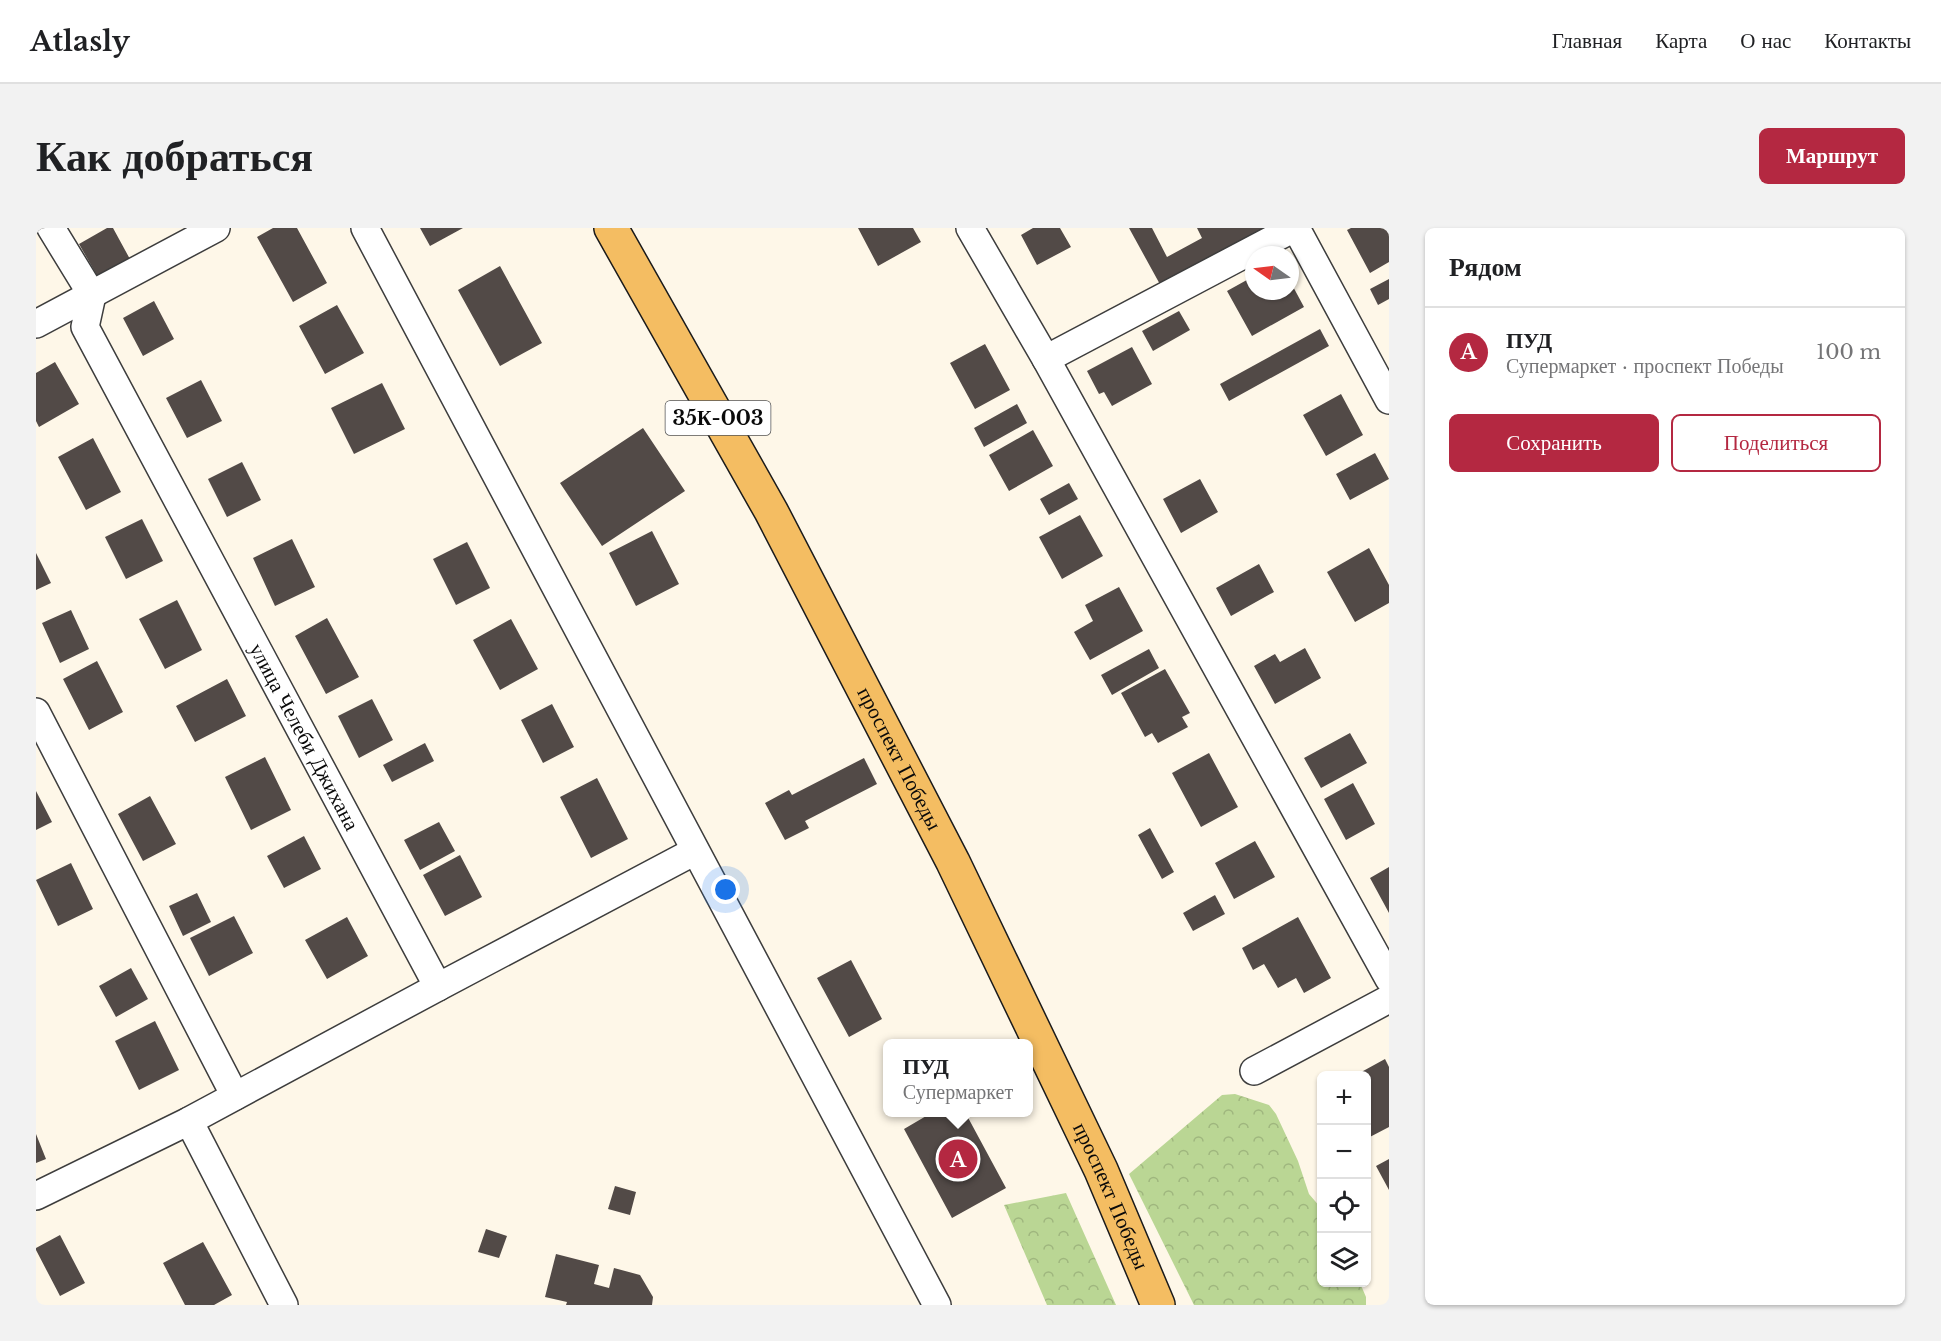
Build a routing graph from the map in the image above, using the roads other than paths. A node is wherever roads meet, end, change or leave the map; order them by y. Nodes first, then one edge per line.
1 (51, 228) edge
2 (216, 228) edge
3 (365, 228) edge
4 (611, 228) edge
5 (970, 228) edge
6 (1295, 228) edge
7 (92, 295) junction
8 (36, 324) edge
9 (1046, 359) junction
10 (1389, 400) edge
11 (36, 712) edge
12 (695, 851) junction
13 (1389, 979) edge
14 (438, 987) junction
15 (1389, 999) edge
16 (1254, 1071) dead end
17 (235, 1096) junction
18 (189, 1120) junction
19 (36, 1196) edge
20 (284, 1305) edge
21 (937, 1305) edge
22 (1158, 1305) edge

1 - 7 street
2 - 7 street
3 - 12 street
4 - 22 main road, проспект Победы / 35К-003
5 - 9 street
6 - 9 street
6 - 10 street
7 - 8 street
7 - 14 street, улица Челеби Джихана
9 - 13 street
11 - 17 street
12 - 14 street
12 - 21 street
14 - 17 street
15 - 16 street
17 - 18 street
18 - 19 street
18 - 20 street

